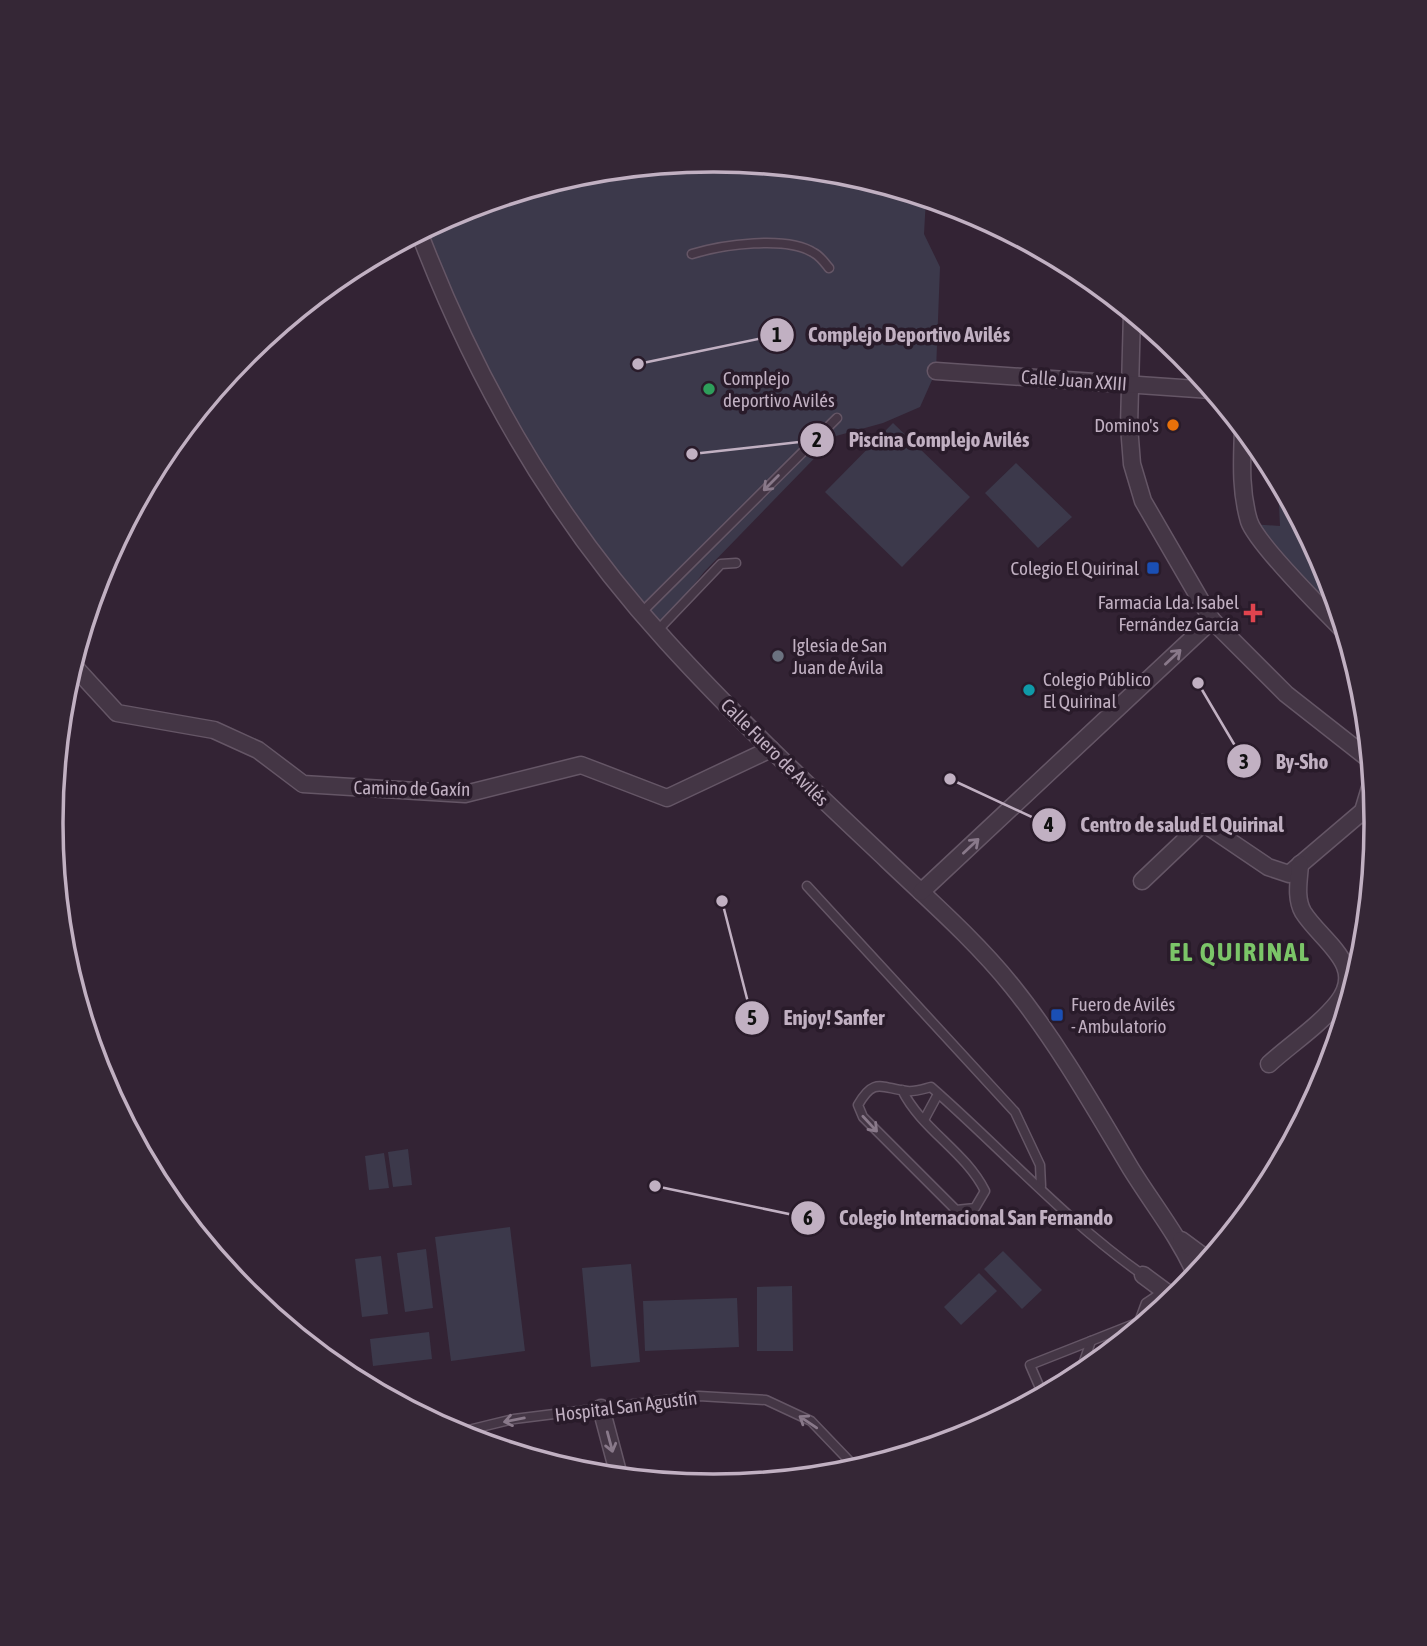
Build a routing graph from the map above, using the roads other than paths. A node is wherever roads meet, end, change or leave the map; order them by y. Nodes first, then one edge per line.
1 (423, 242) edge
2 (692, 254) dead end
3 (829, 268) dead end
4 (1131, 325) edge
5 (936, 371) dead end
6 (1129, 384) junction
7 (1198, 389) edge
8 (837, 418) dead end
9 (1242, 445) edge
10 (736, 563) dead end
11 (642, 612) junction
12 (1330, 616) edge
13 (1212, 620) junction
14 (657, 631) junction
15 (81, 673) edge
16 (771, 750) junction
17 (1360, 752) edge
18 (1363, 811) edge
19 (1300, 864) junction
20 (1142, 881) dead end
21 (807, 886) dead end
22 (921, 892) junction
23 (1347, 969) edge
24 (1339, 1000) edge
25 (1269, 1063) dead end
26 (902, 1090) junction
27 (938, 1094) junction
28 (924, 1120) junction
29 (1041, 1186) junction
30 (1179, 1238) junction
31 (1201, 1254) edge
32 (1191, 1265) edge
33 (1143, 1275) joint
34 (1165, 1291) edge
35 (1156, 1299) edge
36 (1144, 1310) edge
37 (1119, 1331) edge
38 (1091, 1341) junction
39 (1085, 1357) edge
40 (1039, 1386) edge
41 (601, 1408) junction
42 (476, 1428) edge
43 (848, 1459) edge
44 (617, 1466) edge

1 - 11 street, Calle Fuero de Avilés
2 - 3 lane
4 - 6 street
5 - 6 street, Calle Juan XXIII
6 - 7 street, Calle Juan XXIII
6 - 13 street
8 -> 11 lane
9 - 12 street
10 - 14 lane
11 - 14 street, Calle Fuero de Avilés
13 - 17 street
22 -> 13 street
14 - 16 street, Calle Fuero de Avilés
15 - 16 street, Camino de Gaxín
16 - 22 street, Calle Fuero de Avilés
18 - 19 street
19 - 20 street
19 - 23 street
21 - 29 lane
22 - 30 street, Calle Fuero de Avilés
24 - 25 street
26 - 27 lane
26 - 28 lane
26 -> 28 lane
27 - 28 lane
27 - 29 lane
29 - 33 lane
30 - 31 street, Calle Fuero de Avilés
30 - 32 street, Calle Fuero de Avilés
33 - 34 street
35 - 36 lane
37 - 38 lane
38 - 39 lane
38 - 40 lane
41 -> 42 lane, Hospital San Agustín
43 -> 41 lane, Hospital San Agustín
41 -> 44 street

